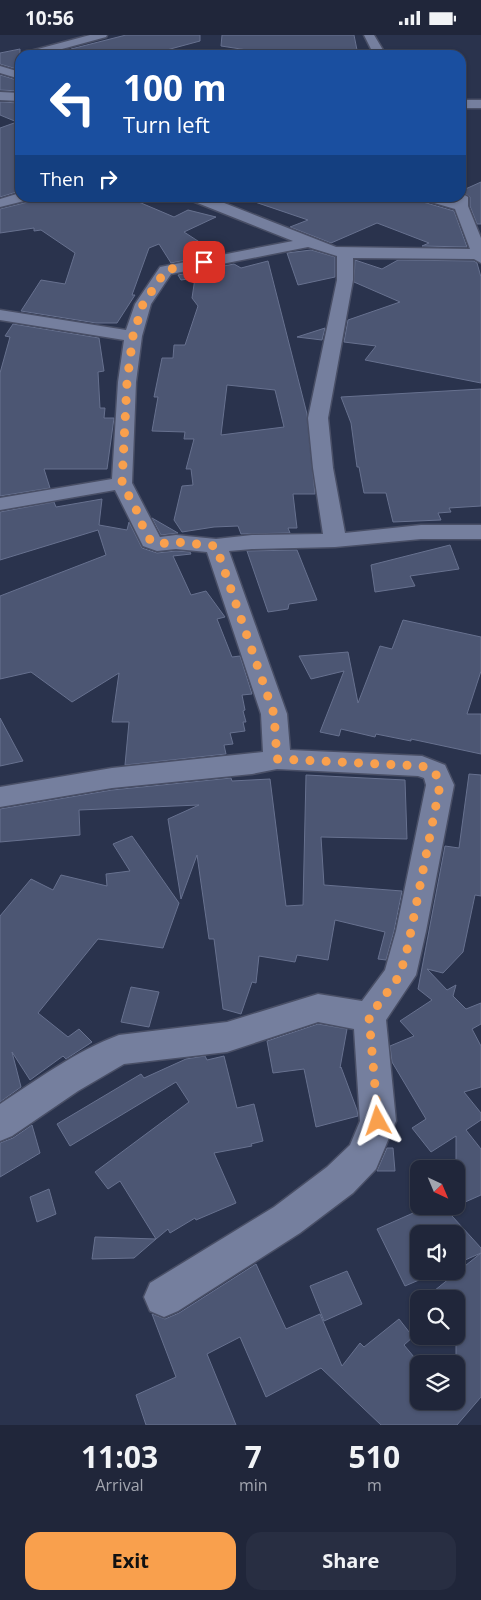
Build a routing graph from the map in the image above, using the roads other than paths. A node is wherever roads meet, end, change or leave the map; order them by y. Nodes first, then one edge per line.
1 (102, 35) edge
2 (369, 35) edge
3 (46, 50) edge
4 (377, 50) edge
5 (0, 96) edge
6 (15, 97) edge
7 (481, 104) edge
8 (466, 105) edge
9 (15, 199) edge
10 (208, 202) edge
11 (461, 202) edge
12 (0, 203) edge
13 (309, 242) junction
14 (345, 253) junction
15 (480, 255) edge
16 (0, 315) edge
17 (133, 336) junction
18 (122, 483) junction
19 (0, 504) edge
20 (481, 532) edge
21 (335, 541) junction
22 (216, 546) junction
23 (277, 759) junction
24 (0, 797) edge
25 (369, 1017) junction
26 (0, 1124) edge
27 (164, 1297) dead end

1 - 3 street
2 - 4 street
5 - 6 street
7 - 8 street
9 - 12 street
10 - 13 street
11 - 15 street
13 - 14 street
13 - 17 street
14 - 15 street
14 - 21 street
16 - 17 street
17 - 18 street
18 - 19 street
18 - 22 street
20 - 21 street
21 - 22 street
22 - 23 street
23 - 24 street
23 - 25 street
25 - 26 street
25 - 27 street

